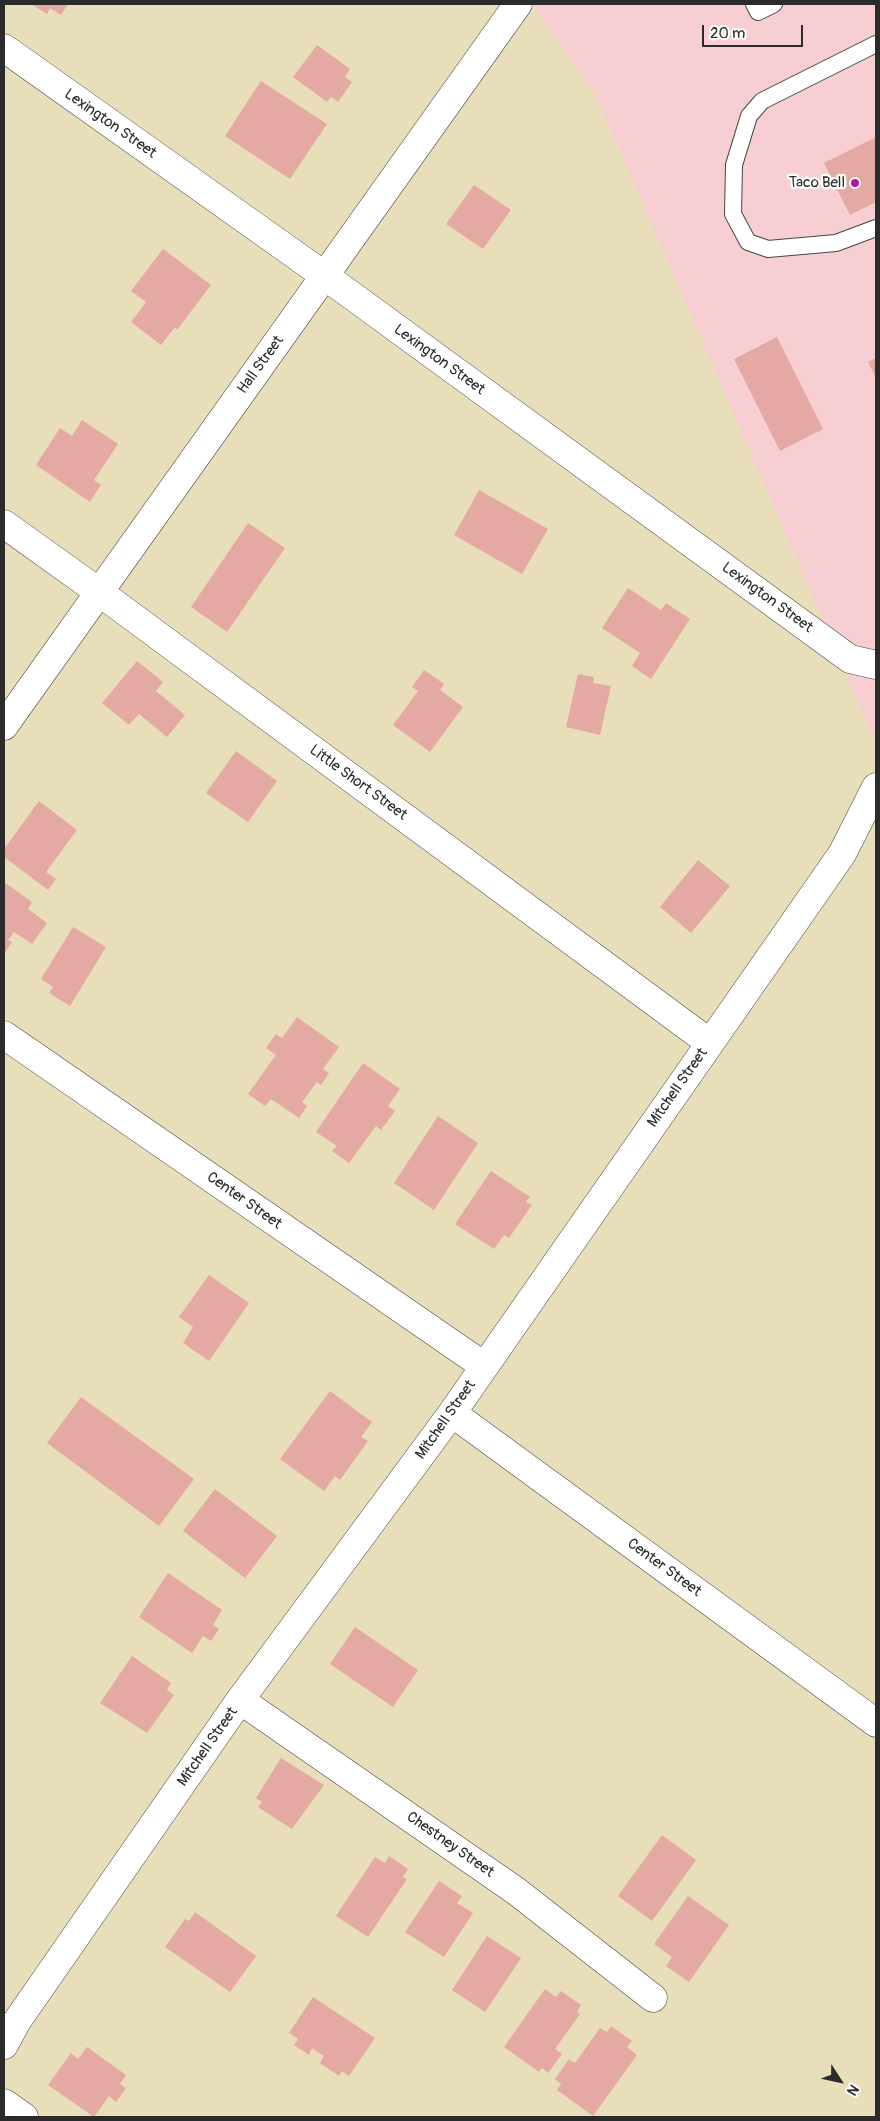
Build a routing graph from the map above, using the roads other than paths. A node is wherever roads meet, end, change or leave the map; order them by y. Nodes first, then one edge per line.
1 (518, 4) edge
2 (754, 4) edge
3 (774, 4) edge
4 (876, 44) edge
5 (4, 48) edge
6 (876, 228) edge
7 (325, 276) junction
8 (4, 524) edge
9 (99, 592) junction
10 (876, 665) edge
11 (4, 726) edge
12 (876, 787) edge
13 (4, 1035) edge
14 (710, 1043) junction
15 (484, 1366) junction
16 (452, 1413) junction
17 (240, 1700) junction
18 (876, 1723) edge
19 (653, 1998) dead end
20 (11, 2016) edge
21 (4, 2045) edge
22 (4, 2103) edge
23 (24, 2117) edge

1 - 7 street, Hall Street
2 - 3 lane
4 - 6 lane
5 - 7 street, Lexington Street
7 - 9 street, Hall Street
7 - 10 street, Lexington Street
8 - 9 street, Little Short Street
9 - 11 street, Hall Street
9 - 14 street, Little Short Street
12 - 14 street, Mitchell Street
13 - 15 street, Center Street
14 - 15 street, Mitchell Street
15 - 16 street, Mitchell Street
16 - 17 street, Mitchell Street
16 - 18 street, Center Street
17 - 19 street, Chestney Street
17 - 20 street, Mitchell Street
20 - 21 street, Mitchell Street
22 - 23 street

